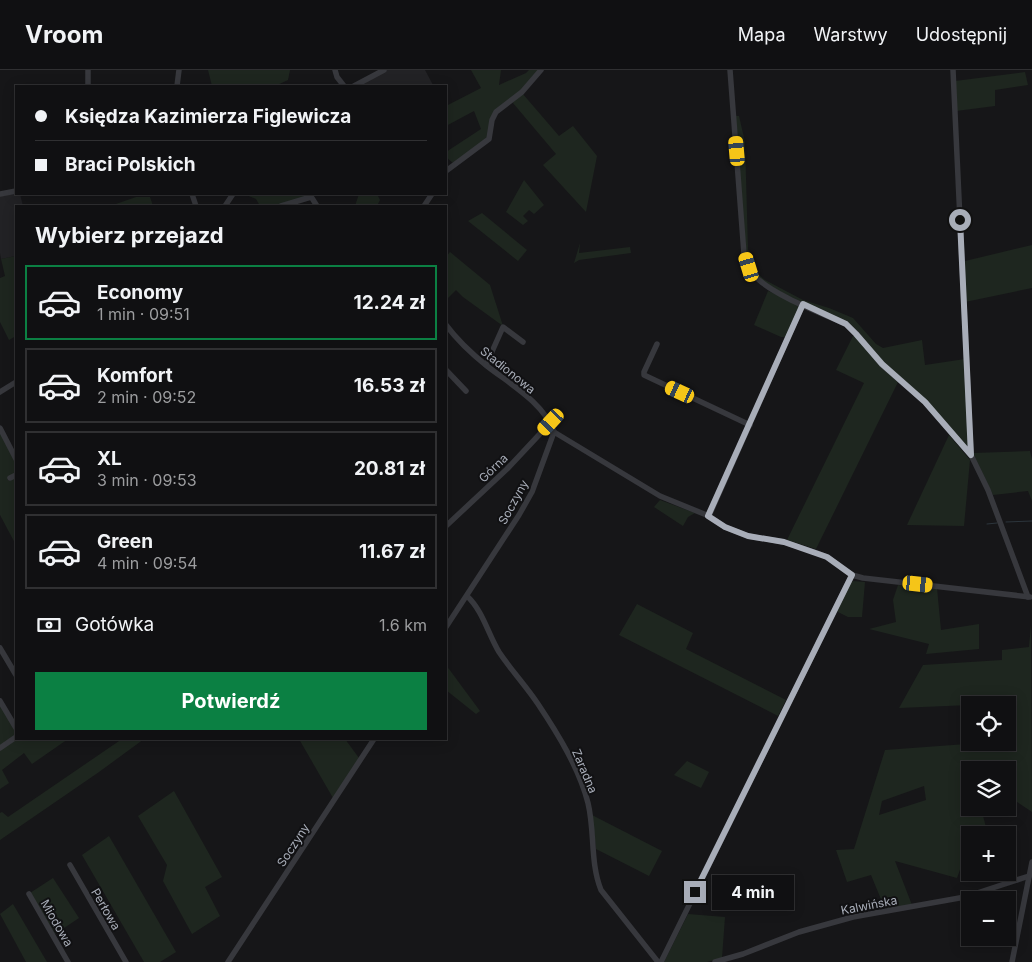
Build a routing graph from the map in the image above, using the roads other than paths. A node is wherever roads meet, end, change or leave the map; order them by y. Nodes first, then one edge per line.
1 (88, 70) edge
2 (179, 70) edge
3 (335, 70) edge
4 (384, 70) edge
5 (541, 70) edge
6 (730, 70) edge
7 (953, 70) edge
8 (88, 85) edge
9 (177, 85) edge
10 (343, 85) edge
11 (356, 85) edge
12 (447, 170) edge
13 (15, 191) edge
14 (0, 194) edge
15 (310, 196) edge
16 (285, 205) edge
17 (803, 304) junction
18 (447, 327) edge
19 (523, 342) dead end
20 (658, 344) dead end
21 (486, 366) junction
22 (447, 371) edge
23 (15, 383) edge
24 (466, 391) dead end
25 (0, 392) edge
26 (551, 422) junction
27 (750, 425) junction
28 (0, 428) edge
29 (554, 432) junction
30 (971, 455) junction
31 (15, 456) edge
32 (708, 516) junction
33 (447, 525) edge
34 (852, 575) junction
35 (467, 596) junction
36 (1030, 597) edge
37 (447, 626) edge
38 (0, 648) edge
39 (15, 673) edge
40 (0, 701) edge
41 (15, 726) edge
42 (15, 738) edge
43 (373, 740) edge
44 (0, 748) edge
45 (1032, 862) edge
46 (70, 865) dead end
47 (1030, 876) junction
48 (29, 894) dead end
49 (68, 962) edge
50 (126, 962) edge
51 (228, 962) edge
52 (659, 962) edge
53 (715, 962) edge
54 (1012, 962) edge

1 - 8 street
2 - 9 street
3 - 10 street
4 - 11 street
5 - 12 street
6 - 17 street
7 - 30 street
13 - 14 street
15 - 16 street
17 - 27 street
17 - 30 street
18 - 21 street, Stadionowa
19 - 21 street
20 - 27 street
21 - 26 street, Stadionowa
22 - 24 street
23 - 25 street
26 - 29 street, Stadionowa
26 - 33 street, Górna
27 - 32 street
28 - 31 street
29 - 32 street
29 - 35 street, Soczyny
30 - 36 street
32 - 34 street
34 - 36 street
34 - 52 street
35 - 37 street, Soczyny
35 - 52 street, Zaradna
38 - 39 street
40 - 41 street
42 - 44 street
43 - 51 street, Soczyny
45 - 47 street
46 - 50 street, Perłowa
47 - 53 street, Kalwińska
47 - 54 street
48 - 49 street, Miodowa

